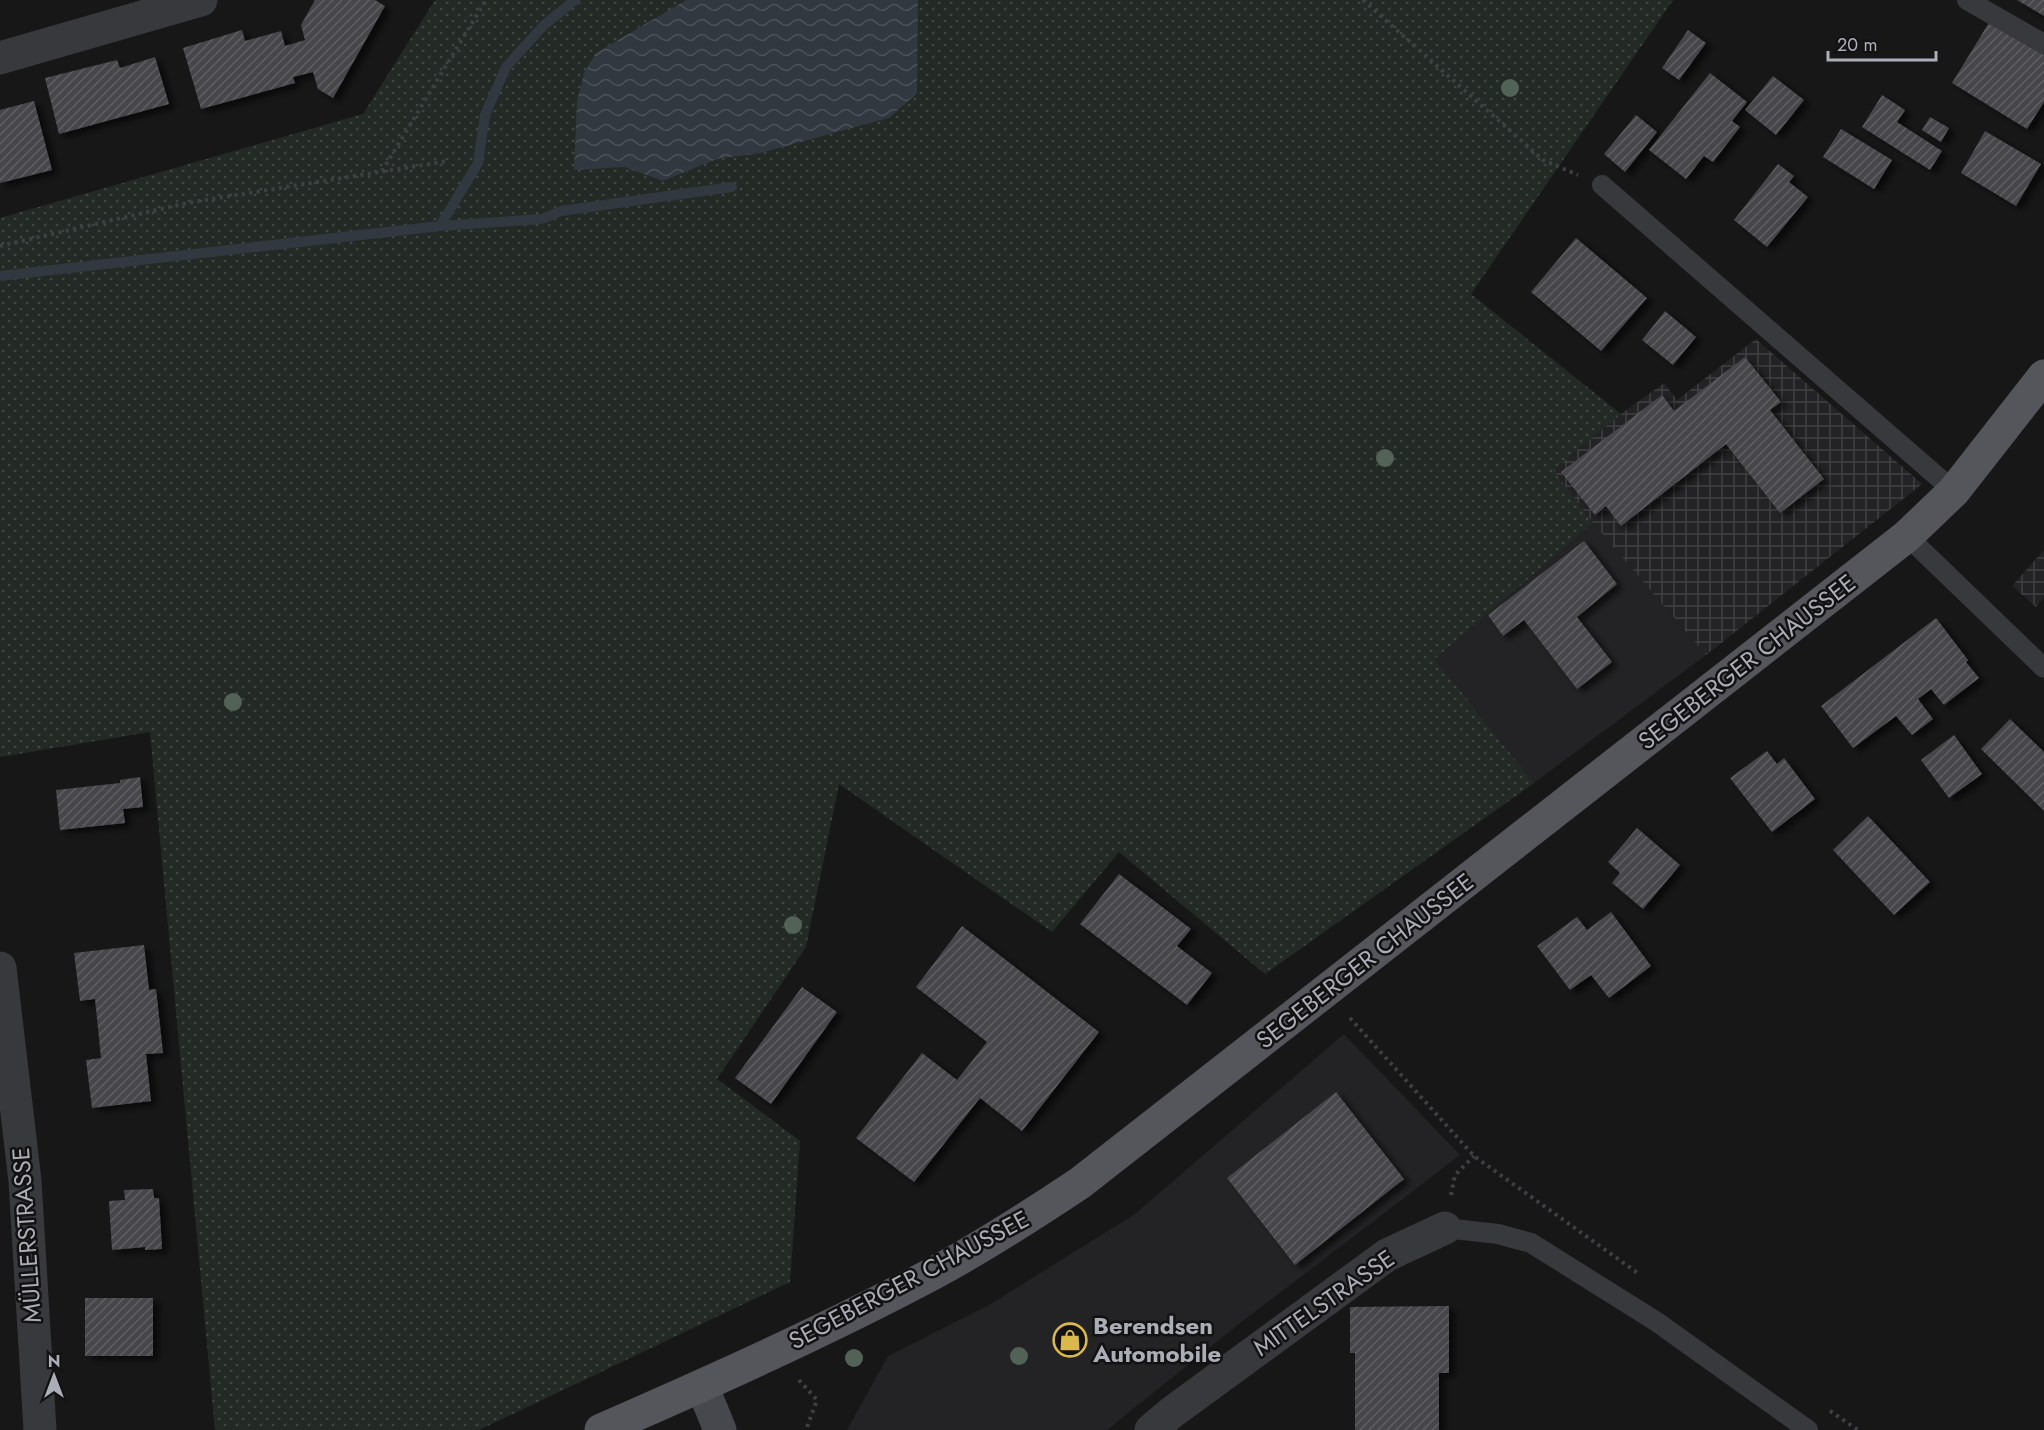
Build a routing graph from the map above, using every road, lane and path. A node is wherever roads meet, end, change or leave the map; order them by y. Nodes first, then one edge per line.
1 (201, 0) edge
2 (486, 0) edge
3 (1363, 0) edge
4 (1967, 0) edge
5 (2044, 44) edge
6 (0, 58) edge
7 (448, 161) dead end
8 (382, 171) junction
9 (1602, 185) joint
10 (0, 246) edge
11 (2044, 375) edge
12 (1954, 491) junction
13 (1907, 536) junction
14 (2044, 668) edge
15 (0, 968) edge
16 (1325, 990) junction
17 (1474, 1156) junction
18 (1445, 1228) junction
19 (1647, 1280) dead end
20 (800, 1383) dead end
21 (702, 1386) junction
22 (1829, 1410) dead end
23 (40, 1430) edge
24 (601, 1430) edge
25 (720, 1430) edge
26 (806, 1430) edge
27 (1151, 1430) edge
28 (1808, 1430) edge
29 (1857, 1430) edge

1 - 6 street
2 - 8 path
3 - 9 path
4 - 5 lane
7 - 8 path
8 - 10 path
9 - 12 lane
11 - 12 main road, SEGEBERGER CHAUSSEE
12 - 13 main road, SEGEBERGER CHAUSSEE
13 - 14 lane
13 - 16 main road, SEGEBERGER CHAUSSEE
15 - 23 street, MÜLLERSTRASSE
16 - 17 path
16 - 21 main road, SEGEBERGER CHAUSSEE
17 - 18 path
17 - 19 path
18 - 27 street, MITTELSTRASSE
18 - 28 lane
20 - 26 path
21 - 24 main road, SEGEBERGER CHAUSSEE
21 - 25 street
22 - 29 path

